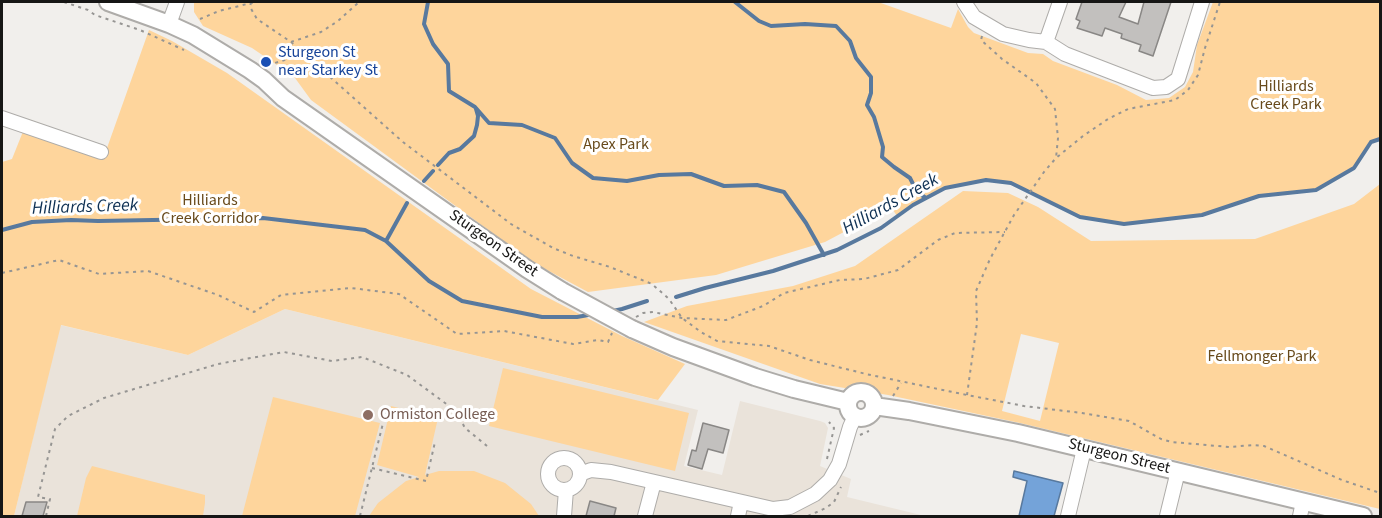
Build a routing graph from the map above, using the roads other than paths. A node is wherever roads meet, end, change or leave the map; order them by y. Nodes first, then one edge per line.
1 (108, 2) edge
2 (177, 2) edge
3 (964, 2) edge
4 (1060, 2) edge
5 (1202, 2) edge
6 (170, 24) junction
7 (1046, 42) junction
8 (2, 118) edge
9 (101, 152) dead end
10 (852, 409) junction
11 (1084, 449) junction
12 (1178, 471) junction
13 (580, 474) junction
14 (654, 482) junction
15 (566, 490) junction
16 (741, 502) junction
17 (1301, 509) edge
18 (564, 516) edge
19 (645, 516) edge
20 (738, 516) edge
21 (1068, 516) edge
22 (1167, 516) edge
23 (1363, 516) edge

1 - 6 main road, Sturgeon Street
2 - 6 street
3 - 7 street
4 - 7 street
5 - 7 street
6 - 10 main road, Sturgeon Street, bridge
8 - 9 street
10 - 11 main road, Sturgeon Street
10 - 16 street
11 - 12 main road, Sturgeon Street
11 - 21 street
12 - 17 main road, Sturgeon Street
12 - 22 street
13 - 14 street
13 - 15 street
13 - 15 street
14 - 16 street
14 - 19 street
15 - 18 street
16 - 20 street
17 - 23 main road, Sturgeon Street

